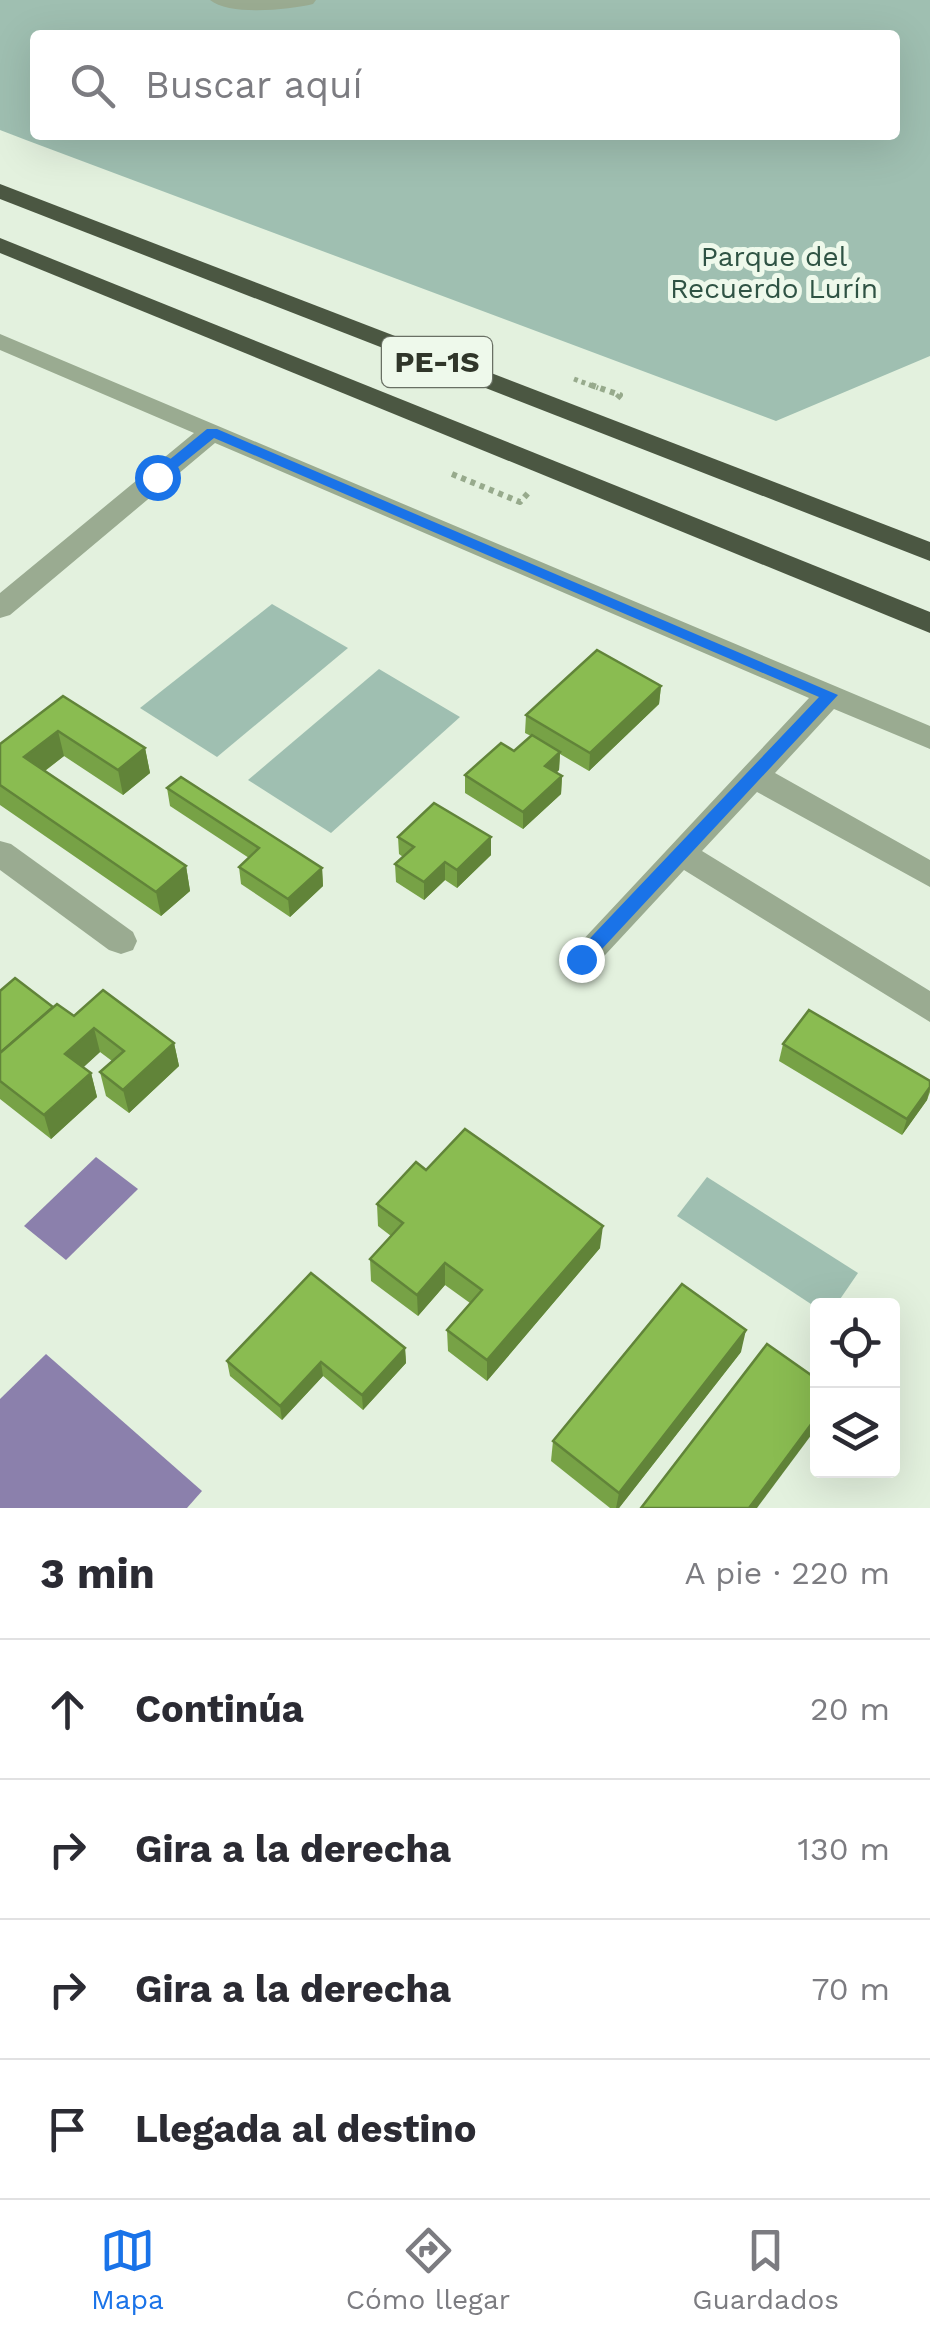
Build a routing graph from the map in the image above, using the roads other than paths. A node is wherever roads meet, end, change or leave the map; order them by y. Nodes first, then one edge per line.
1 (220, 0) edge
2 (306, 0) edge
3 (0, 192) edge
4 (0, 245) edge
5 (0, 342) edge
6 (212, 432) junction
7 (930, 552) edge
8 (0, 608) edge
9 (930, 623) edge
10 (830, 695) junction
11 (930, 738) edge
12 (754, 776) junction
13 (0, 853) edge
14 (681, 853) junction
15 (930, 875) edge
16 (121, 942) dead end
17 (581, 959) dead end
18 (930, 1008) edge

1 - 2 street
3 - 7 highway, PE-1S
4 - 9 highway, PE-1S
5 - 6 street
6 - 8 street
6 - 10 street
10 - 11 street
10 - 12 street
12 - 14 street
12 - 15 street
13 - 16 street
14 - 17 street
14 - 18 street

